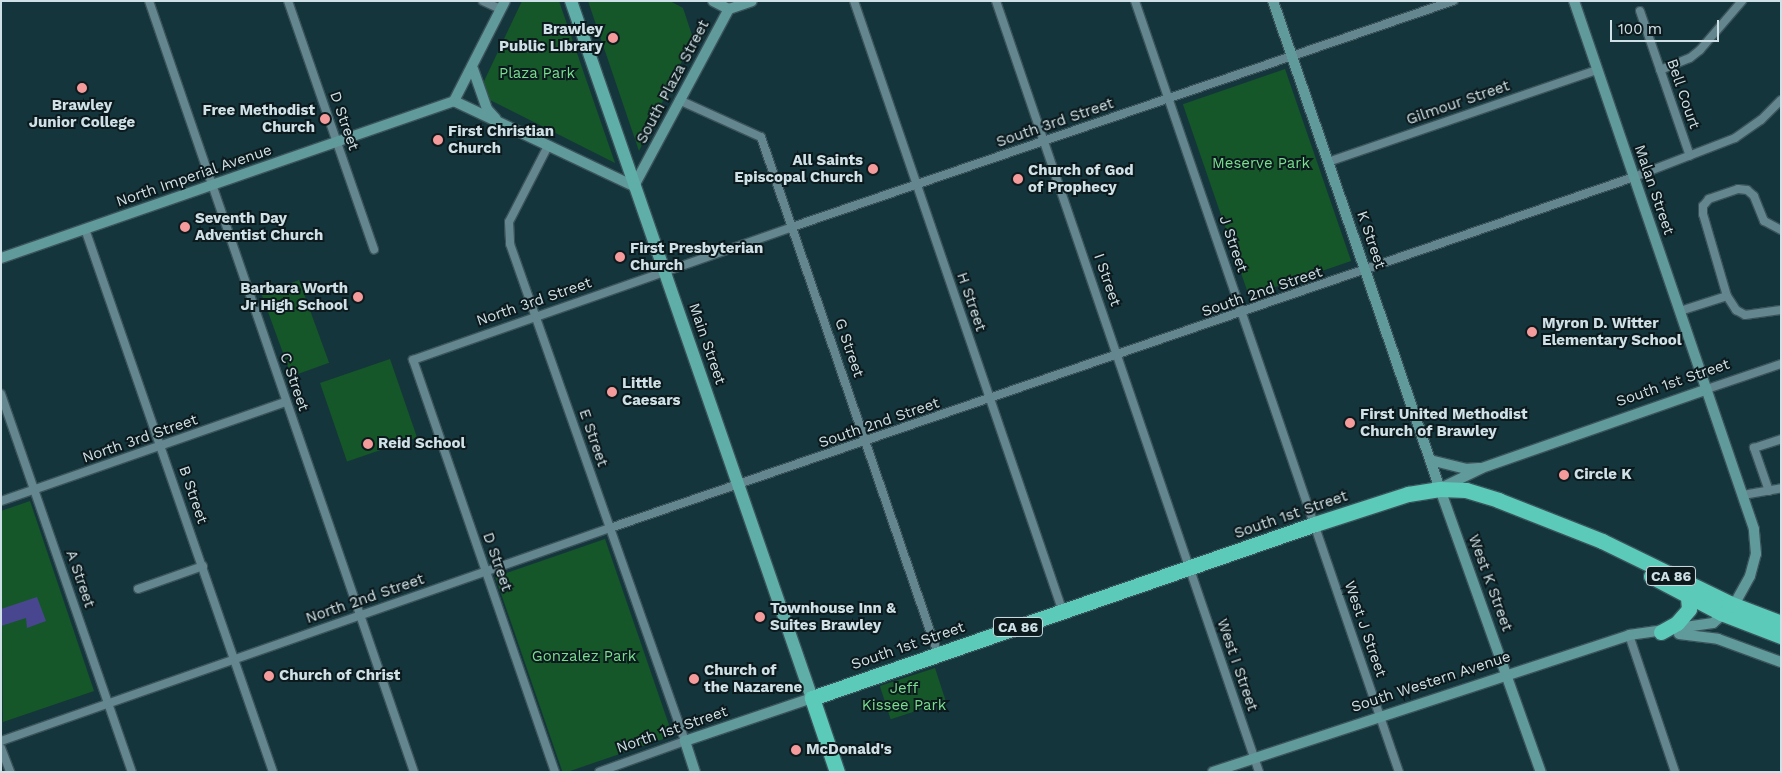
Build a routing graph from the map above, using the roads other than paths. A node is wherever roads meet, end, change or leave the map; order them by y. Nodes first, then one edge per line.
1 (149, 1) edge
2 (288, 1) edge
3 (483, 1) edge
4 (571, 1) edge
5 (713, 1) edge
6 (752, 1) edge
7 (854, 1) edge
8 (996, 1) edge
9 (1135, 1) edge
10 (1273, 1) edge
11 (1454, 1) edge
12 (1574, 1) edge
13 (1742, 1) edge
14 (503, 5) edge
15 (730, 9) junction
16 (1640, 11) dead end
17 (1292, 56) junction
18 (473, 69) junction
19 (1597, 70) junction
20 (1660, 70) junction
21 (1169, 99) junction
22 (679, 100) junction
23 (1781, 100) edge
24 (454, 101) junction
25 (496, 119) junction
26 (1044, 141) junction
27 (336, 143) junction
28 (548, 146) junction
29 (1690, 156) junction
30 (1328, 162) junction
31 (1634, 177) junction
32 (917, 185) junction
33 (210, 186) junction
34 (634, 186) junction
35 (792, 227) junction
36 (85, 229) junction
37 (1781, 230) edge
38 (374, 250) dead end
39 (1, 258) edge
40 (665, 271) junction
41 (1365, 271) junction
42 (1728, 296) junction
43 (1781, 310) edge
44 (1680, 311) junction
45 (1242, 313) junction
46 (536, 316) junction
47 (1119, 355) junction
48 (413, 360) joint
49 (1781, 364) edge
50 (1707, 389) junction
51 (1, 394) edge
52 (990, 399) junction
53 (286, 402) junction
54 (1781, 439) edge
55 (867, 442) junction
56 (162, 446) junction
57 (1430, 460) junction
58 (1482, 468) junction
59 (739, 485) junction
60 (1781, 488) edge
61 (1440, 489) junction
62 (34, 490) junction
63 (1769, 491) junction
64 (1743, 495) junction
65 (1, 501) edge
66 (1314, 524) junction
67 (610, 528) junction
68 (1562, 528) junction
69 (203, 566) junction
70 (1189, 568) junction
71 (486, 572) junction
72 (138, 589) dead end
73 (1688, 598) junction
74 (1730, 610) junction
75 (1063, 612) junction
76 (360, 615) junction
77 (1781, 623) edge
78 (1661, 632) junction
79 (1629, 635) junction
80 (1781, 636) edge
81 (938, 654) junction
82 (235, 659) junction
83 (1781, 662) edge
84 (1507, 672) junction
85 (812, 698) junction
86 (108, 703) junction
87 (1380, 715) junction
88 (1, 741) edge
89 (684, 742) junction
90 (1, 748) edge
91 (1254, 757) junction
92 (10, 772) edge
93 (132, 772) edge
94 (273, 772) edge
95 (414, 772) edge
96 (555, 772) edge
97 (599, 772) edge
98 (695, 772) edge
99 (837, 772) edge
100 (1213, 772) edge
101 (1259, 772) edge
102 (1400, 772) edge
103 (1542, 772) edge
104 (1675, 772) edge

1 - 33 street, C Street
2 - 27 street, D Street
3 - 14 street
4 - 34 main road, Main Street
5 - 15 street, South Plaza Street
6 - 15 street
7 - 32 street, H Street
8 - 26 street, I Street
9 - 21 street, J Street
10 - 17 street, K Street
11 - 17 street, South 3rd Street
12 - 19 street, Malan Street
13 - 20 street
14 - 18 street
15 - 22 street, South Plaza Street
16 - 20 street, Bell Court
17 - 21 street, South 3rd Street
17 - 30 street, K Street
18 - 24 street
18 - 25 street
19 - 30 street, Gilmour Street
19 - 31 street, Malan Street
20 - 29 street, Bell Court
21 - 26 street, South 3rd Street
21 - 45 street, J Street
22 - 34 street, South Plaza Street
22 - 35 street, G Street
23 - 29 street, South 2nd Street
24 - 25 street
24 - 27 street, North Imperial Avenue
25 - 28 street
26 - 32 street, South 3rd Street
26 - 47 street, I Street
27 - 33 street, North Imperial Avenue
27 - 38 street, D Street
28 - 34 street
28 - 46 street, E Street
29 - 31 street, South 2nd Street
30 - 41 street, K Street
31 - 41 street, South 2nd Street
31 - 44 street, Malan Street
32 - 35 street, South 3rd Street
32 - 52 street, H Street
33 - 36 street, North Imperial Avenue
33 - 53 street, C Street
34 - 40 main road, Main Street
35 - 40 street, South 3rd Street
35 - 55 street, G Street
36 - 39 street, North Imperial Avenue
36 - 56 street, B Street
37 - 42 street
40 - 46 street, North 3rd Street
40 - 59 main road, Main Street
41 - 45 street, South 2nd Street
41 - 57 street, K Street
42 - 43 street
42 - 44 street
44 - 50 street, Malan Street
45 - 47 street, South 2nd Street
45 - 66 street, J Street
46 - 48 street, North 3rd Street
46 - 67 street, E Street
47 - 52 street, South 2nd Street
47 - 70 street, I Street
48 - 71 street, D Street
49 - 50 street, South 1st Street
50 - 58 street, South 1st Street
50 - 64 street, Malan Street
51 - 62 street, A Street
52 - 55 street, South 2nd Street
52 - 75 street, H Street
53 - 56 street, North 3rd Street
53 - 76 street, C Street
54 - 63 street
55 - 59 street, South 2nd Street
55 - 81 street, G Street
56 - 62 street, North 3rd Street
56 - 69 street, B Street
57 - 58 street
57 - 61 street, K Street
58 - 61 street, South 1st Street
59 - 67 street, North 2nd Street
59 - 85 main road, Main Street
60 - 63 street
61 - 66 highway, South 1st Street / CA 86
61 - 68 highway, CA 86
61 - 84 street, West K Street
62 - 65 street, North 3rd Street
62 - 86 street, A Street
63 - 64 street
64 - 74 street, Malan Street
66 - 70 highway, South 1st Street / CA 86
66 - 87 street, West J Street
67 - 71 street, North 2nd Street
67 - 89 street, E Street
68 - 73 highway, CA 86
68 - 74 highway, CA 86
69 - 72 street
69 - 82 street, B Street
70 - 75 highway, South 1st Street / CA 86
70 - 91 street, West I Street
71 - 76 street, North 2nd Street
71 - 96 street, D Street
73 - 74 highway, CA 86
73 - 78 highway
74 - 77 highway, CA 86
74 - 78 street, South Western Avenue
74 - 80 highway, CA 86
75 - 81 highway, South 1st Street / CA 86
76 - 82 street, North 2nd Street
76 - 95 street, C Street
78 - 79 street, South Western Avenue
78 - 83 street, South Western Avenue
79 - 84 street, South Western Avenue
79 - 104 street
81 - 85 highway, South 1st Street / CA 86
82 - 86 street, North 2nd Street
82 - 94 street, B Street
84 - 87 street, South Western Avenue
84 - 103 street, West K Street
85 - 89 street, North 1st Street
85 - 99 highway
86 - 88 street, North 2nd Street
86 - 93 street, A Street
87 - 91 street, South Western Avenue
87 - 102 street, West J Street
89 - 97 street, North 1st Street
89 - 98 street
90 - 92 street
91 - 100 street, South Western Avenue
91 - 101 street, West I Street

